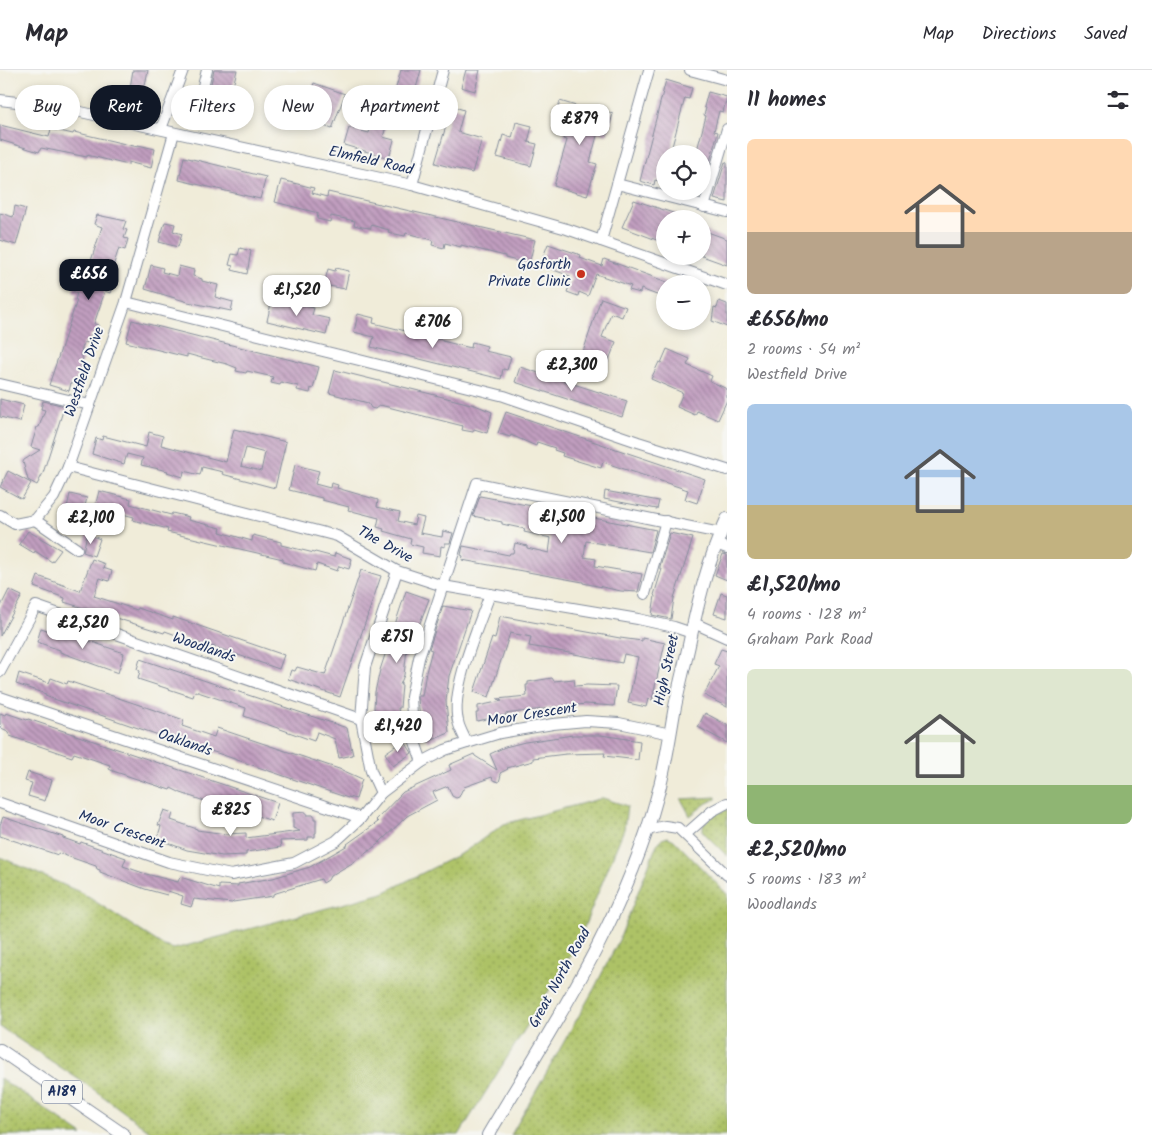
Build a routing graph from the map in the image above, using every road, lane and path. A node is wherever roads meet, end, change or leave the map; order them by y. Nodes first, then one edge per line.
1 (183, 70) edge
2 (207, 70) edge
3 (443, 70) edge
4 (649, 70) edge
5 (690, 70) edge
6 (727, 80) edge
7 (203, 85) edge
8 (0, 100) edge
9 (90, 114) edge
10 (727, 129) edge
11 (161, 130) joint
12 (174, 133) junction
13 (617, 184) junction
14 (412, 186) junction
15 (704, 207) junction
16 (727, 212) edge
17 (601, 241) junction
18 (727, 285) edge
19 (126, 302) junction
20 (0, 384) edge
21 (90, 405) junction
22 (68, 466) junction
23 (727, 470) edge
24 (0, 515) edge
25 (727, 519) edge
26 (35, 520) junction
27 (666, 521) junction
28 (721, 541) edge
29 (77, 549) dead end
30 (397, 571) junction
31 (443, 586) junction
32 (490, 594) junction
33 (645, 594) dead end
34 (692, 628) junction
35 (727, 638) edge
36 (0, 672) edge
37 (0, 697) edge
38 (361, 719) junction
39 (671, 734) junction
40 (467, 743) junction
41 (422, 762) junction
42 (381, 793) junction
43 (0, 803) edge
44 (727, 803) edge
45 (360, 818) junction
46 (647, 830) junction
47 (686, 834) junction
48 (727, 875) edge
49 (0, 1050) edge
50 (124, 1135) edge
51 (488, 1135) edge

1 - 11 street
2 - 7 street
3 - 14 street
4 - 13 street
5 - 6 street
8 - 9 street, Elmfield Road
10 - 15 street
11 - 12 street, Elmfield Road
12 - 14 street, Elmfield Road
12 - 19 street, Westfield Drive
13 - 15 street
13 - 17 street
14 - 17 street, Elmfield Road
15 - 16 street
17 - 18 street, Elmfield Road
19 - 21 street, Westfield Drive
19 - 23 street
20 - 21 street
21 - 22 street, Westfield Drive
22 - 26 street, Westfield Drive
22 - 30 street, The Drive
24 - 26 street
25 - 28 main road, High Street
26 - 29 street
27 - 28 street
27 - 31 street
27 - 33 street
28 - 34 main road, High Street
30 - 31 street, The Drive
30 - 38 street
31 - 32 street, The Drive
31 - 41 street
32 - 34 street, The Drive
32 - 40 street
34 - 35 street, The Drive
34 - 39 main road, High Street
36 - 38 street, Woodlands
37 - 45 street, Oaklands
38 - 42 street
39 - 40 street, Moor Crescent
39 - 46 main road, High Street
40 - 41 street, Moor Crescent
41 - 42 street, Moor Crescent
42 - 45 street, Moor Crescent
43 - 45 street, Moor Crescent
44 - 47 street
46 - 47 street
46 - 51 main road, Great North Road
47 - 48 street
49 - 50 main road, A189

